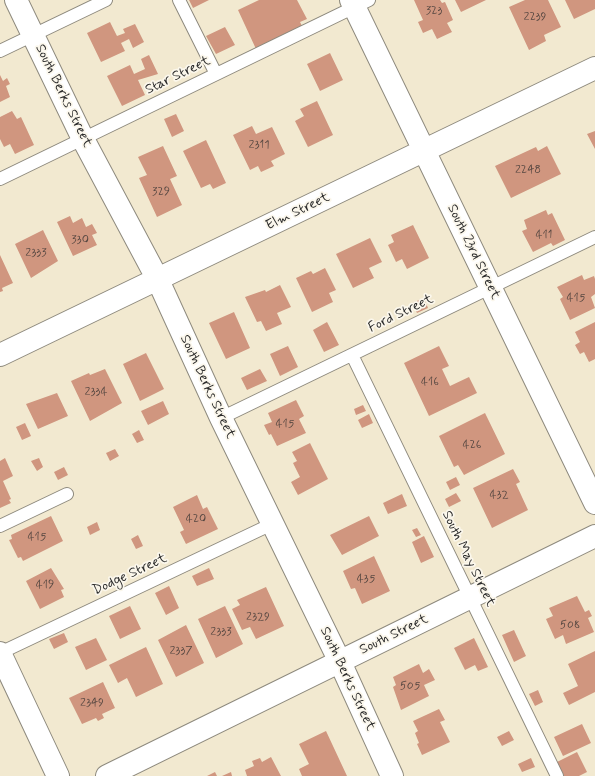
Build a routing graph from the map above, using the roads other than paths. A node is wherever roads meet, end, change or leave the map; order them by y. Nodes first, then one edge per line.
1 (16, 0) edge
2 (106, 0) edge
3 (179, 0) edge
4 (358, 2) edge
5 (33, 35) junction
6 (0, 51) edge
7 (595, 68) edge
8 (216, 74) junction
9 (83, 139) junction
10 (424, 151) junction
11 (0, 179) edge
12 (595, 237) edge
13 (157, 278) junction
14 (490, 288) junction
15 (0, 355) edge
16 (352, 355) junction
17 (221, 418) junction
18 (67, 494) dead end
19 (595, 503) edge
20 (272, 524) junction
21 (0, 526) edge
22 (595, 536) edge
23 (470, 597) junction
24 (0, 653) edge
25 (340, 662) junction
26 (58, 776) edge
27 (107, 776) edge
28 (392, 776) edge
29 (557, 776) edge

1 - 5 street, South Berks Street
2 - 5 lane
3 - 8 lane
4 - 8 lane, Star Street
4 - 10 street, South 23rd Street
5 - 6 lane
5 - 9 street, South Berks Street
7 - 10 street, Elm Street
8 - 9 lane, Star Street
9 - 11 lane, Star Street
9 - 13 street, South Berks Street
10 - 13 street, Elm Street
10 - 14 street, South 23rd Street
12 - 14 lane, Ford Street
13 - 15 street, Elm Street
13 - 17 street, South Berks Street
14 - 16 lane, Ford Street
14 - 19 street, South 23rd Street
16 - 17 lane, Ford Street
16 - 23 lane, South May Street
17 - 20 street, South Berks Street
18 - 21 lane
20 - 24 lane, Dodge Street
20 - 25 street, South Berks Street
22 - 23 street, South Street
23 - 25 street, South Street
23 - 29 lane, South May Street
24 - 26 street
25 - 27 street, South Street
25 - 28 street, South Berks Street

